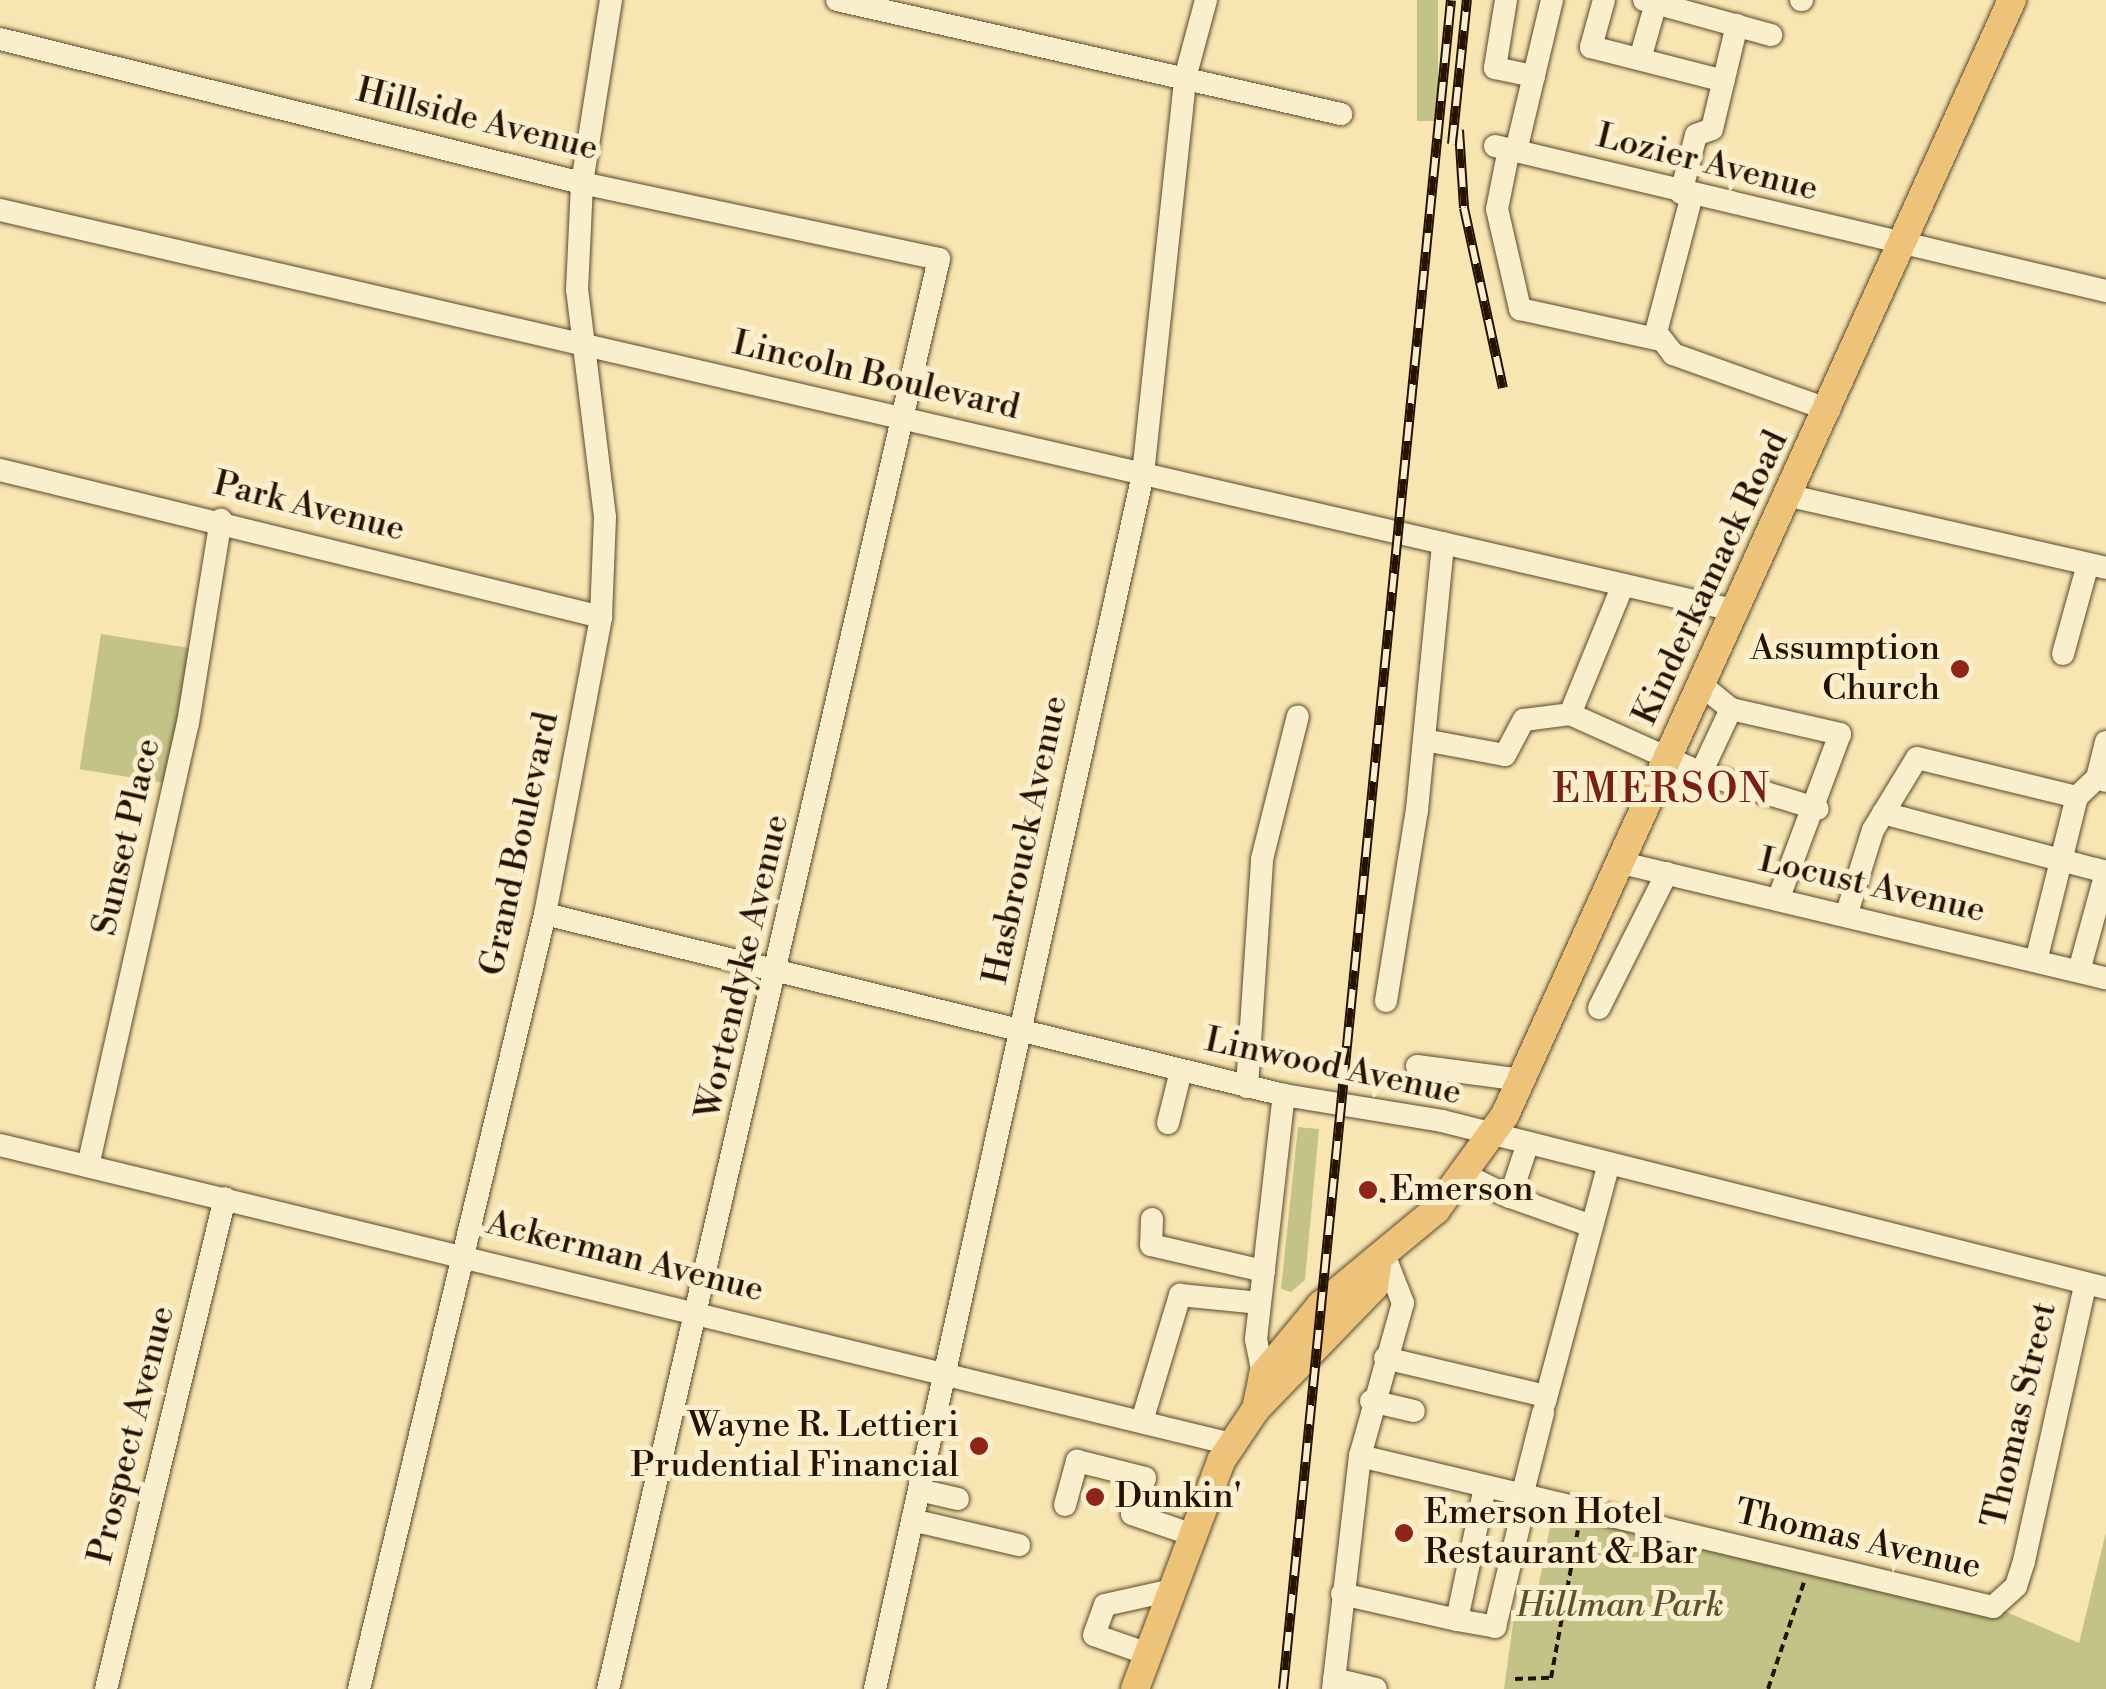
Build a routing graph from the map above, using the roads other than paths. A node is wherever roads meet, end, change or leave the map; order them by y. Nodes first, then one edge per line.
1 (611, 0) edge
2 (837, 0) edge
3 (1206, 0) edge
4 (1506, 0) edge
5 (1552, 0) edge
6 (1604, 0) edge
7 (2012, 0) edge
8 (1650, 2) edge
9 (1737, 26) junction
10 (1771, 35) dead end
11 (0, 39) edge
12 (1640, 60) junction
13 (1534, 76) junction
14 (1185, 78) junction
15 (1724, 81) junction
16 (1342, 114) dead end
17 (1507, 149) junction
18 (582, 183) junction
19 (1686, 194) junction
20 (0, 210) edge
21 (1903, 248) junction
22 (939, 260) joint
23 (2106, 291) edge
24 (1661, 340) junction
25 (579, 344) junction
26 (1829, 410) junction
27 (902, 418) junction
28 (0, 470) edge
29 (1143, 474) junction
30 (1790, 496) junction
31 (221, 520) junction
32 (1444, 543) junction
33 (2097, 566) edge
34 (1623, 585) junction
35 (1737, 612) junction
36 (601, 617) junction
37 (2063, 654) dead end
38 (1703, 686) junction
39 (1730, 709) junction
40 (1570, 714) junction
41 (1298, 716) dead end
42 (1424, 740) junction
43 (2106, 742) edge
44 (1668, 762) junction
45 (1701, 773) junction
46 (2101, 779) edge
47 (2076, 797) junction
48 (1818, 809) junction
49 (1883, 813) junction
50 (2061, 859) junction
51 (1622, 863) junction
52 (2106, 872) edge
53 (1667, 873) junction
54 (1778, 900) junction
55 (545, 914) junction
56 (1846, 916) junction
57 (2036, 961) junction
58 (2078, 971) junction
59 (778, 972) junction
60 (2106, 978) edge
61 (1386, 1001) dead end
62 (1600, 1008) dead end
63 (1020, 1032) junction
64 (1418, 1066) dead end
65 (1181, 1070) junction
66 (1522, 1080) junction
67 (1247, 1087) junction
68 (1284, 1095) junction
69 (1168, 1123) dead end
70 (1490, 1140) junction
71 (0, 1145) edge
72 (1526, 1149) junction
73 (88, 1166) junction
74 (1607, 1170) junction
75 (1465, 1174) junction
76 (226, 1198) junction
77 (1510, 1198) junction
78 (1152, 1219) dead end
79 (1592, 1226) junction
80 (462, 1254) junction
81 (1381, 1261) junction
82 (1264, 1271) junction
83 (2096, 1286) edge
84 (1260, 1303) junction
85 (702, 1312) junction
86 (1385, 1358) junction
87 (945, 1372) junction
88 (1263, 1375) junction
89 (1372, 1402) junction
90 (1545, 1403) junction
91 (1256, 1409) junction
92 (1414, 1411) dead end
93 (1142, 1422) junction
94 (1232, 1444) junction
95 (1360, 1456) junction
96 (1485, 1487) junction
97 (919, 1490) junction
98 (1524, 1496) junction
99 (958, 1499) dead end
100 (1064, 1506) dead end
101 (912, 1520) junction
102 (1193, 1535) junction
103 (1020, 1545) dead end
104 (2024, 1561) joint
105 (1172, 1590) junction
106 (1342, 1594) junction
107 (1457, 1620) junction
108 (1148, 1654) junction
109 (1333, 1684) edge
110 (106, 1689) edge
111 (359, 1689) edge
112 (608, 1689) edge
113 (875, 1689) edge
114 (1135, 1689) edge
115 (1376, 1689) edge

1 - 18 street, Grand Boulevard
2 - 14 street
3 - 14 street, Hasbrouck Avenue
4 - 13 street
5 - 13 street
6 - 12 street
7 - 21 main road, Kinderkamack Road
8 - 9 street
8 - 12 street
9 - 10 street
9 - 15 street
11 - 18 street, Hillside Avenue
12 - 15 street
13 - 17 street
14 - 16 street
14 - 29 street, Hasbrouck Avenue
15 - 19 street
17 - 19 street, Lozier Avenue
17 - 24 street
18 - 22 street, Hillside Avenue
18 - 25 street, Grand Boulevard
19 - 21 street, Lozier Avenue
19 - 24 street
20 - 25 street, Lincoln Boulevard
21 - 23 street, Lozier Avenue
21 - 26 main road, Kinderkamack Road
22 - 27 street, Wortendyke Avenue
24 - 26 street
25 - 27 street, Lincoln Boulevard
25 - 36 street, Grand Boulevard
26 - 30 main road, Kinderkamack Road
27 - 29 street, Lincoln Boulevard
27 - 59 street, Wortendyke Avenue
28 - 31 street, Park Avenue
29 - 32 street, Lincoln Boulevard
29 - 63 street, Hasbrouck Avenue
30 - 33 street
30 - 35 main road, Kinderkamack Road
31 - 36 street, Park Avenue
31 - 73 street, Sunset Place
32 - 34 street, Lincoln Boulevard
32 - 42 street
33 - 37 street
34 - 35 street, Lincoln Boulevard
34 - 40 street
35 - 38 main road, Kinderkamack Road
36 - 55 street, Grand Boulevard
38 - 39 street
38 - 44 main road, Kinderkamack Road
39 - 45 street
39 - 48 street
40 - 42 street
40 - 44 street
41 - 67 street
42 - 61 street
43 - 46 street
44 - 45 street
44 - 51 main road, Kinderkamack Road
45 - 48 street
46 - 47 street
47 - 49 street
47 - 50 street
48 - 54 street
49 - 50 street
49 - 56 street
50 - 52 street
50 - 57 street
51 - 53 street, Locust Avenue
51 - 66 main road, Kinderkamack Road
52 - 58 street
53 - 54 street, Locust Avenue
53 - 62 street
54 - 56 street, Locust Avenue
55 - 59 street, Linwood Avenue
55 - 80 street, Grand Boulevard
56 - 57 street, Locust Avenue
57 - 58 street, Locust Avenue
58 - 60 street, Locust Avenue
59 - 63 street, Linwood Avenue
59 - 85 street, Wortendyke Avenue
63 - 65 street, Linwood Avenue
63 - 87 street, Hasbrouck Avenue
64 - 66 street
65 - 67 street, Linwood Avenue
65 - 69 street
66 - 70 main road, Kinderkamack Road
67 - 68 street, Linwood Avenue
68 - 70 street, Linwood Avenue
68 - 82 street
70 - 72 street, Linwood Avenue
70 - 75 main road, Kinderkamack Road
71 - 73 street, Ackerman Avenue
72 - 74 street, Linwood Avenue
72 - 77 street
73 - 76 street, Ackerman Avenue
74 - 79 street
74 - 83 street, Linwood Avenue
75 - 77 street
75 - 81 main road, Kinderkamack Road
76 - 80 street, Ackerman Avenue
76 - 110 street, Prospect Avenue
77 - 79 street
78 - 82 street
79 - 90 street
80 - 85 street, Ackerman Avenue
80 - 111 street, Grand Boulevard
81 - 86 street
81 - 88 main road, Kinderkamack Road
81 - 91 main road, Kinderkamack Road
82 - 84 street
83 - 104 street, Thomas Street
84 - 88 street
84 - 93 street
85 - 87 street, Ackerman Avenue
85 - 112 street, Wortendyke Avenue
86 - 89 street
86 - 90 street
87 - 93 street, Ackerman Avenue
87 - 97 street, Hasbrouck Avenue
88 - 91 main road, Kinderkamack Road
89 - 92 street
89 - 95 street
90 - 98 street
91 - 94 main road, Kinderkamack Road
93 - 94 street, Ackerman Avenue
94 - 102 main road, Kinderkamack Road
95 - 96 street, Thomas Avenue
95 - 106 street
96 - 98 street, Thomas Avenue
96 - 107 street
97 - 99 street
97 - 101 street, Hasbrouck Avenue
98 - 104 street, Thomas Avenue
98 - 107 street
100 - 102 street
101 - 103 street
101 - 113 street, Hasbrouck Avenue
102 - 105 main road, Kinderkamack Road
105 - 108 main road, Kinderkamack Road
105 - 108 street
106 - 107 street
106 - 109 street
108 - 114 main road, Kinderkamack Road
109 - 115 street

